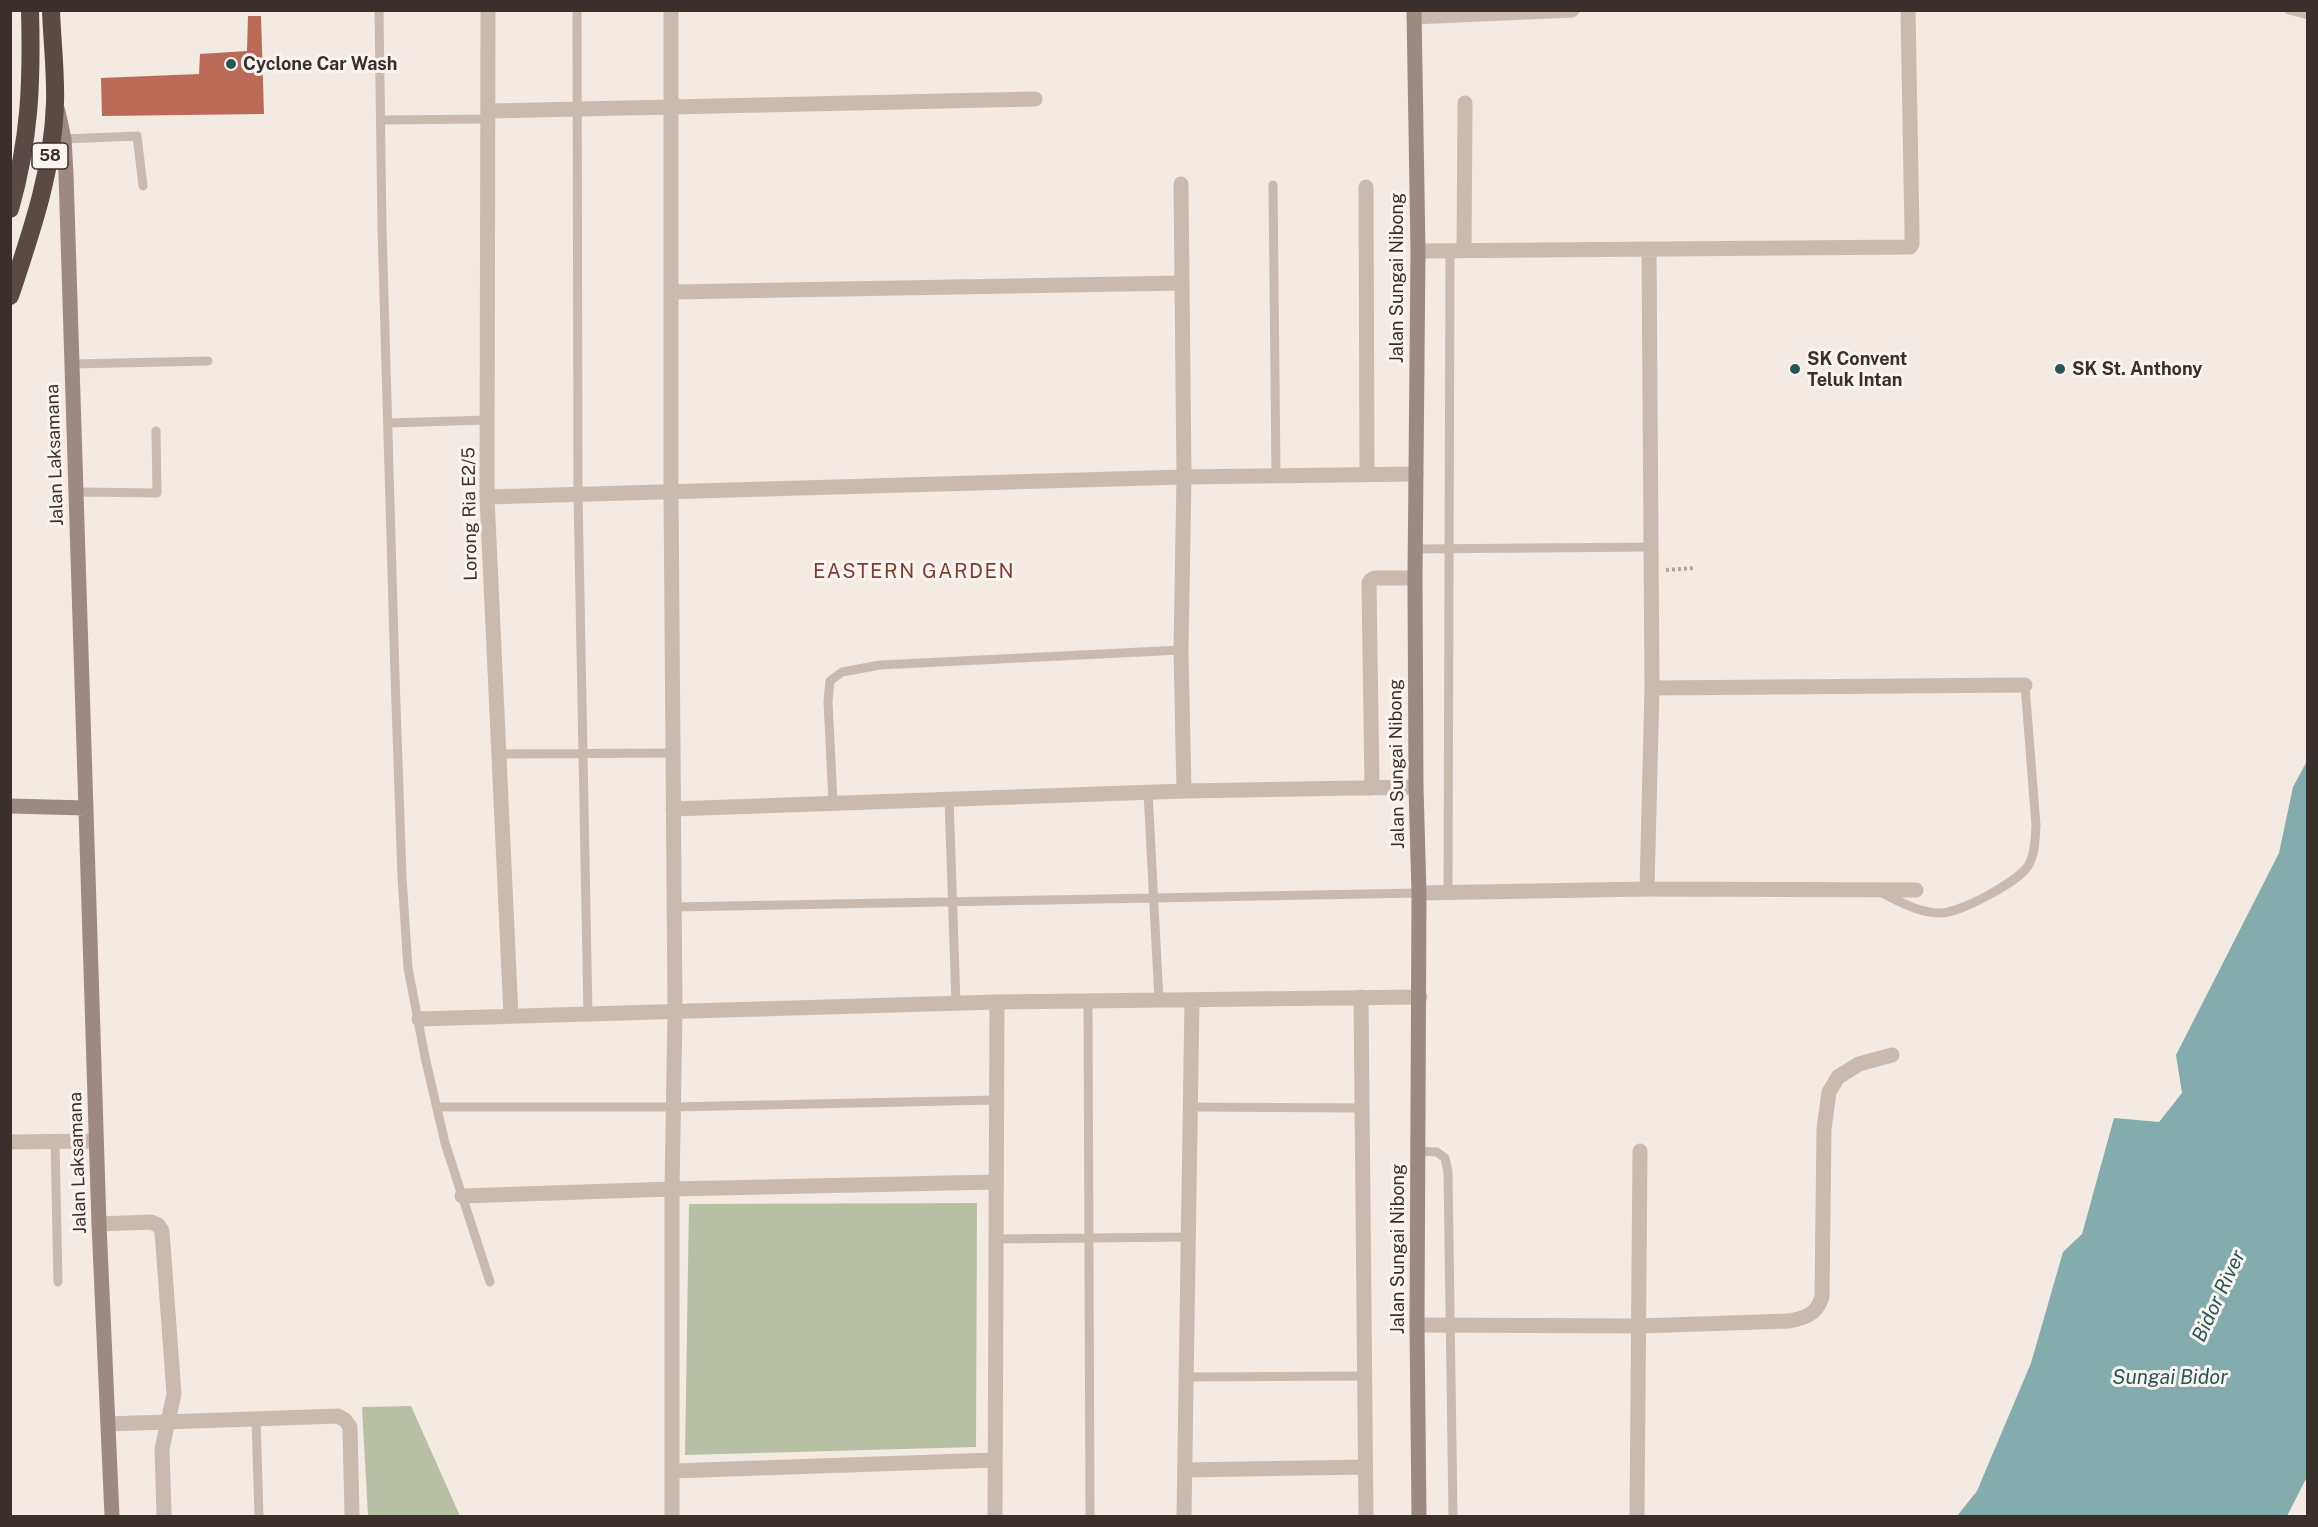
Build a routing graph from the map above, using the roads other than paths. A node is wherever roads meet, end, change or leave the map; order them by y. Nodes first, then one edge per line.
1 (30, 10) edge
2 (51, 10) edge
3 (379, 10) edge
4 (488, 10) edge
5 (577, 10) edge
6 (671, 10) edge
7 (1572, 10) edge
8 (1908, 10) edge
9 (2289, 10) edge
10 (1414, 14) edge
11 (2307, 15) edge
12 (1035, 99) dead end
13 (55, 102) junction
14 (1465, 103) dead end
15 (671, 107) junction
16 (577, 110) junction
17 (489, 115) junction
18 (381, 120) junction
19 (64, 139) junction
20 (1181, 184) dead end
21 (1273, 185) dead end
22 (143, 186) dead end
23 (1366, 187) dead end
24 (10, 209) edge
25 (1649, 249) junction
26 (1418, 251) junction
27 (1457, 251) junction
28 (1181, 283) junction
29 (672, 292) junction
30 (10, 296) edge
31 (208, 361) dead end
32 (72, 364) junction
33 (488, 420) junction
34 (388, 423) junction
35 (156, 431) dead end
36 (1367, 473) junction
37 (1416, 474) junction
38 (1276, 475) junction
39 (1184, 477) junction
40 (671, 491) junction
41 (76, 492) junction
42 (578, 494) junction
43 (487, 497) junction
44 (1651, 547) junction
45 (1415, 549) junction
46 (1449, 549) junction
47 (1415, 578) junction
48 (1181, 650) junction
49 (2025, 685) joint
50 (1652, 687) junction
51 (583, 753) junction
52 (673, 753) junction
53 (499, 754) junction
54 (1416, 787) junction
55 (1372, 788) junction
56 (1184, 791) junction
57 (1148, 792) junction
58 (949, 799) junction
59 (833, 802) junction
60 (10, 807) edge
61 (86, 808) junction
62 (673, 809) junction
63 (1647, 889) junction
64 (1875, 890) junction
65 (1916, 890) dead end
66 (1419, 892) junction
67 (1448, 892) junction
68 (1154, 898) junction
69 (953, 902) junction
70 (674, 907) junction
71 (1361, 997) junction
72 (1420, 997) junction
73 (1088, 1000) junction
74 (1159, 1000) junction
75 (1192, 1001) junction
76 (997, 1002) junction
77 (956, 1003) junction
78 (675, 1012) junction
79 (588, 1014) junction
80 (511, 1016) junction
81 (419, 1019) junction
82 (1892, 1055) dead end
83 (996, 1100) junction
84 (437, 1107) junction
85 (673, 1107) junction
86 (1189, 1107) junction
87 (1362, 1108) junction
88 (96, 1141) junction
89 (10, 1142) edge
90 (55, 1142) junction
91 (1418, 1151) junction
92 (1640, 1151) dead end
93 (996, 1182) junction
94 (672, 1189) junction
95 (462, 1196) junction
96 (99, 1224) junction
97 (1187, 1237) junction
98 (1090, 1238) junction
99 (995, 1239) junction
100 (58, 1282) dead end
101 (490, 1282) dead end
102 (1450, 1324) junction
103 (1417, 1325) junction
104 (1640, 1326) junction
105 (1364, 1376) junction
106 (1186, 1377) junction
107 (256, 1420) junction
108 (168, 1421) junction
109 (108, 1424) junction
110 (994, 1460) junction
111 (1365, 1467) junction
112 (1185, 1470) junction
113 (672, 1471) junction
114 (112, 1516) edge
115 (164, 1516) edge
116 (259, 1516) edge
117 (352, 1516) edge
118 (672, 1516) edge
119 (995, 1516) edge
120 (1090, 1516) edge
121 (1184, 1516) edge
122 (1366, 1516) edge
123 (1419, 1516) edge
124 (1453, 1516) edge
125 (1637, 1516) edge

1 - 24 highway, 58
2 - 13 highway, 58
3 - 18 lane
4 - 17 street, Lorong Ria E2/5
5 - 16 lane
6 - 15 street
7 - 10 street
8 - 25 street
9 - 11 lane
10 - 26 street, Jalan Sungai Nibong
12 - 15 street
13 - 19 street, Jalan Laksamana
13 - 30 highway, 58
14 - 27 street
15 - 16 street
15 - 29 street
16 - 17 street
16 - 42 lane
17 - 18 lane
17 - 33 street, Lorong Ria E2/5
18 - 34 lane
19 - 22 lane
19 - 32 street, Jalan Laksamana
20 - 28 street
21 - 38 lane
23 - 36 street
25 - 27 street
25 - 44 street
26 - 27 street
26 - 37 street, Jalan Sungai Nibong
27 - 46 lane
28 - 29 street
28 - 39 street
29 - 40 street
31 - 32 lane
32 - 41 street, Jalan Laksamana
33 - 34 lane
33 - 43 street, Lorong Ria E2/5
34 - 81 lane
35 - 41 lane
36 - 37 street
36 - 38 street
37 - 45 street, Jalan Sungai Nibong
38 - 39 street
39 - 40 street
39 - 48 street
40 - 42 street
40 - 52 street
41 - 61 street, Jalan Laksamana
42 - 43 street
42 - 51 lane
43 - 53 street, Lorong Ria E2/5
44 - 46 lane
44 - 50 street
45 - 46 lane
45 - 47 street, Jalan Sungai Nibong
46 - 67 lane
47 - 54 street, Jalan Sungai Nibong
47 - 55 street
48 - 56 street
48 - 59 lane
49 - 50 street
49 - 64 lane
50 - 63 street
51 - 52 lane
51 - 53 lane
51 - 79 lane
52 - 62 street
53 - 80 street, Lorong Ria E2/5
54 - 55 street
54 - 66 street, Jalan Sungai Nibong
55 - 56 street
56 - 57 street
57 - 58 street
57 - 68 lane
58 - 59 street
58 - 69 lane
59 - 62 street
60 - 61 street
61 - 88 street, Jalan Laksamana
62 - 70 street
63 - 64 street
63 - 67 street
64 - 65 street
66 - 67 street
66 - 68 lane
66 - 72 street, Jalan Sungai Nibong
68 - 69 lane
68 - 74 lane
69 - 70 lane
69 - 77 lane
70 - 78 street
71 - 72 street
71 - 75 street
71 - 87 street
72 - 91 street, Jalan Sungai Nibong
73 - 74 street
73 - 76 street
73 - 98 lane
74 - 75 street
75 - 86 street
76 - 77 street
76 - 83 street
77 - 78 street
78 - 79 street
78 - 85 street
79 - 80 street
80 - 81 street
81 - 84 lane
82 - 104 street
83 - 85 lane
83 - 93 street
84 - 85 lane
84 - 95 lane
85 - 94 street
86 - 87 lane
86 - 97 street
87 - 105 street
88 - 90 street
88 - 96 street, Jalan Laksamana
89 - 90 street
90 - 100 lane
91 - 102 lane
91 - 103 street, Jalan Sungai Nibong
92 - 104 street
93 - 94 street
93 - 99 street
94 - 95 street
94 - 113 street
95 - 101 lane
96 - 108 street
96 - 109 street, Jalan Laksamana
97 - 98 lane
97 - 106 street
98 - 99 lane
98 - 120 lane
99 - 110 street
102 - 103 street
102 - 104 street
102 - 124 lane
103 - 123 street, Jalan Sungai Nibong
104 - 125 street
105 - 106 lane
105 - 111 street
106 - 112 street
107 - 108 street
107 - 116 lane
107 - 117 street
108 - 109 street
108 - 115 street
109 - 114 street, Jalan Laksamana
110 - 113 street
110 - 119 street
111 - 112 street
111 - 122 street
112 - 121 street
113 - 118 street

